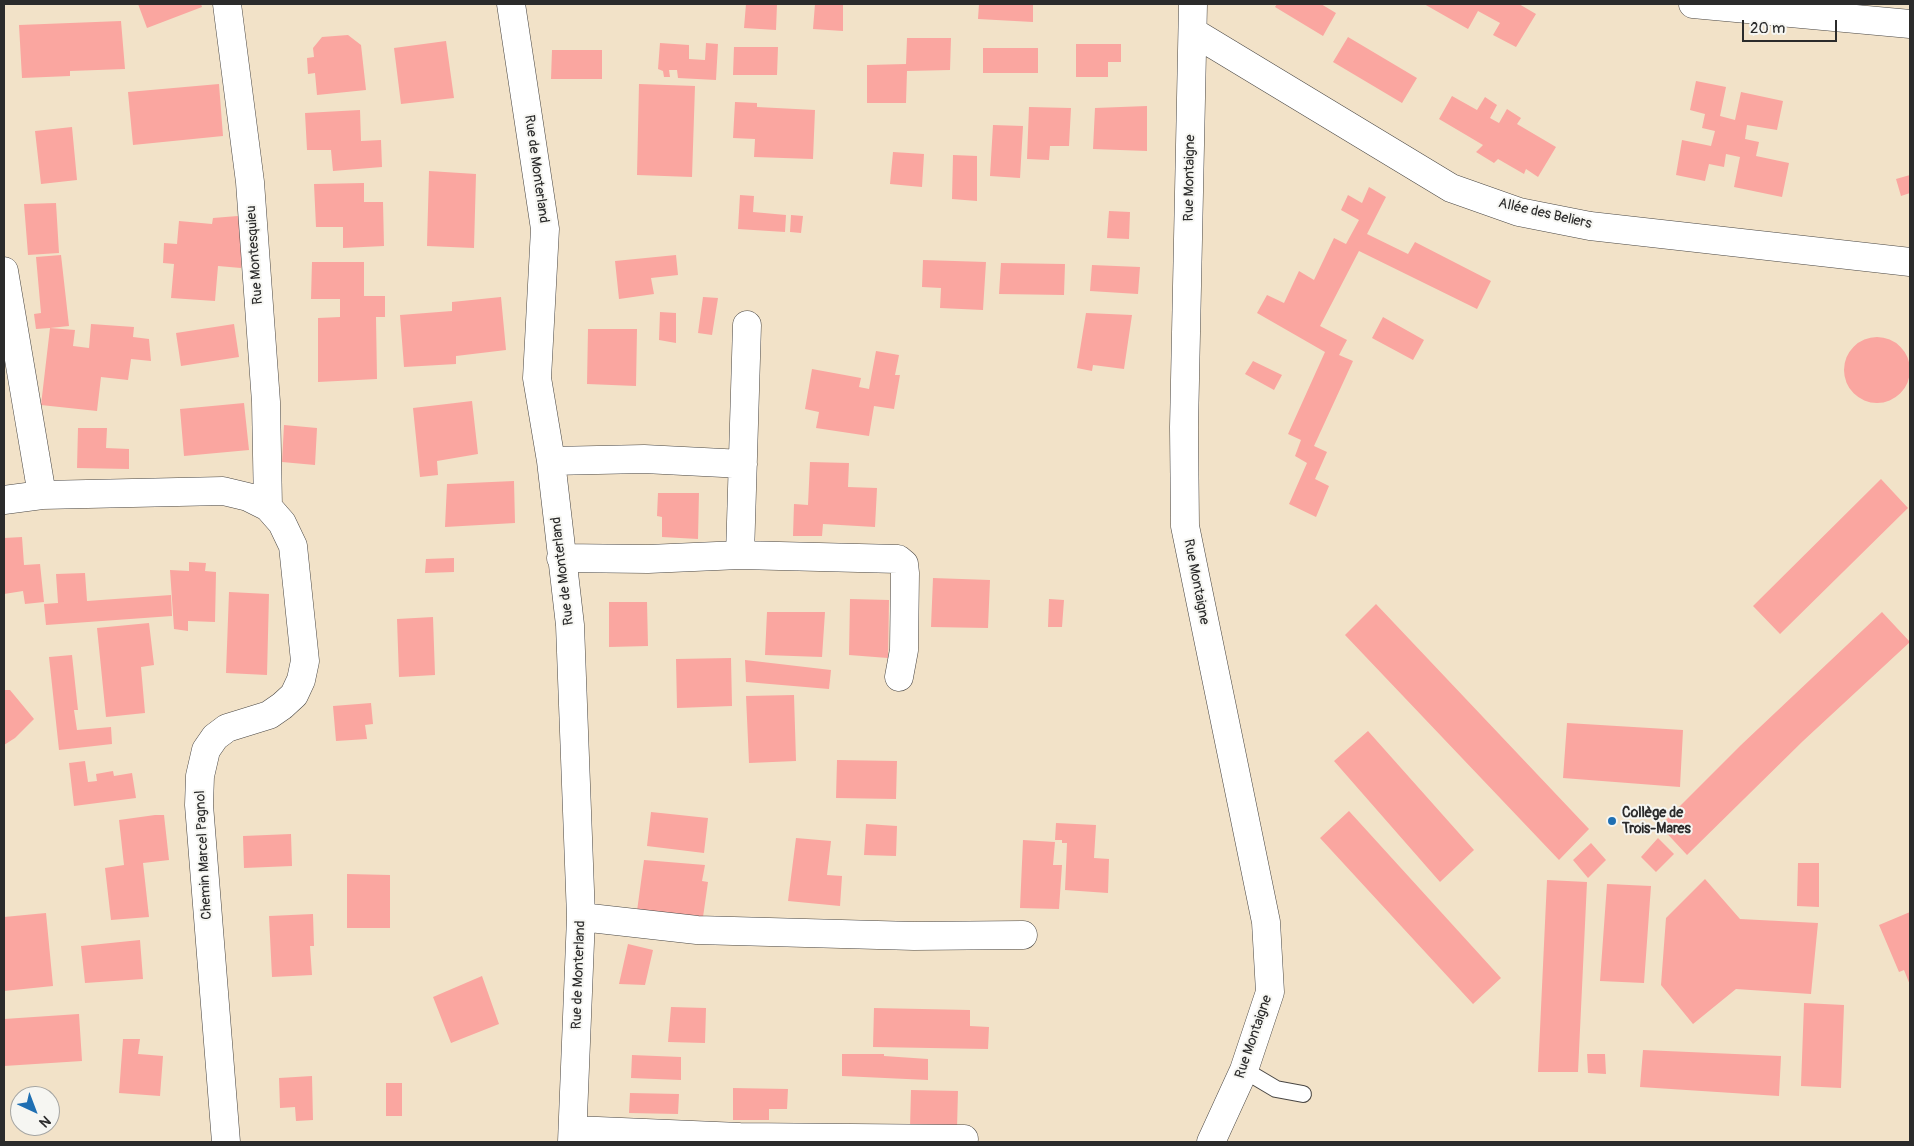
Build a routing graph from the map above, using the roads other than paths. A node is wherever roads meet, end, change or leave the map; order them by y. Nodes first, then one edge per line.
1 (227, 4) edge
2 (511, 4) edge
3 (1193, 4) edge
4 (1693, 4) edge
5 (1910, 24) edge
6 (1193, 32) junction
7 (1910, 262) edge
8 (4, 271) edge
9 (747, 325) dead end
10 (551, 461) junction
11 (743, 464) junction
12 (42, 495) junction
13 (4, 500) edge
14 (268, 507) junction
15 (740, 555) junction
16 (561, 558) junction
17 (899, 677) dead end
18 (581, 918) junction
19 (1023, 935) dead end
20 (1244, 1070) junction
21 (1303, 1094) dead end
22 (573, 1136) edge
23 (964, 1139) dead end
24 (226, 1142) edge
25 (1211, 1142) edge

1 - 14 street, Rue Montesquieu
2 - 10 street, Rue de Monterland
3 - 6 street, Rue Montaigne
4 - 5 street
6 - 7 street, Allée des Beliers
6 - 20 street, Rue Montaigne
8 - 12 street
9 - 11 street
10 - 11 street
10 - 16 street, Rue de Monterland
11 - 15 street
12 - 13 street, Chemin Marcel Pagnol
12 - 14 street, Chemin Marcel Pagnol
14 - 24 street, Chemin Marcel Pagnol
15 - 16 street
15 - 17 street
16 - 18 street, Rue de Monterland
18 - 19 street
18 - 22 street, Rue de Monterland
20 - 21 lane
20 - 25 street, Rue Montaigne
22 - 23 street

